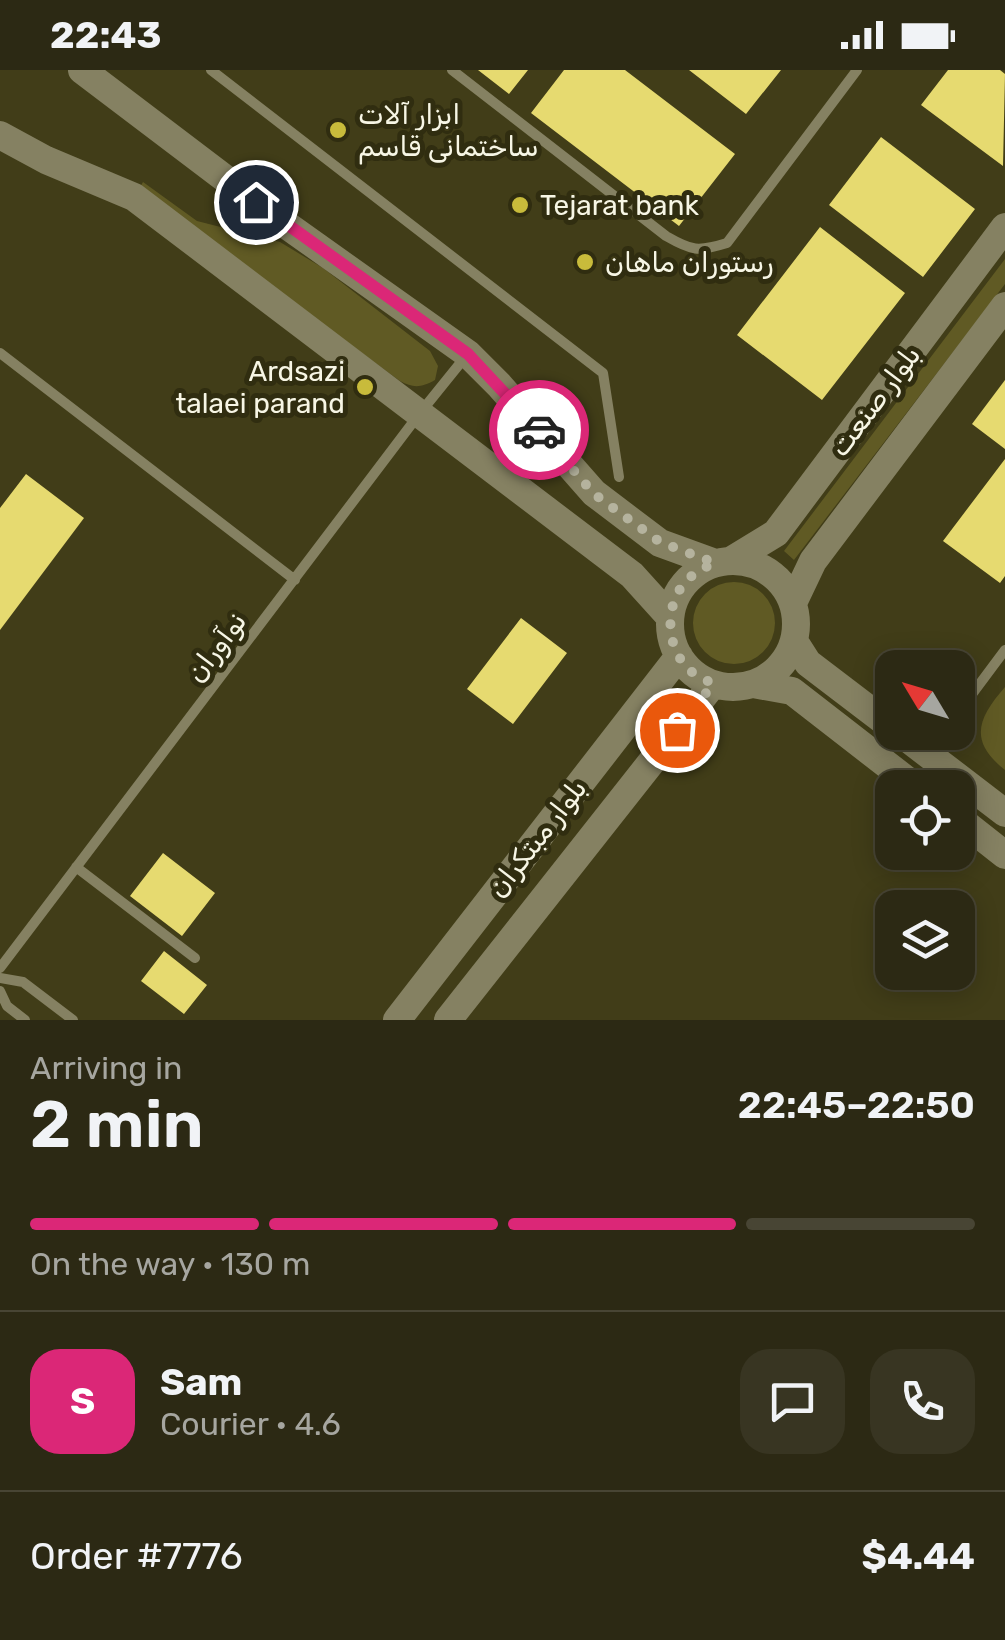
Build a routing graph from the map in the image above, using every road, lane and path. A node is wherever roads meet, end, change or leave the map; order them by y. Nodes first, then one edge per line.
1 (82, 70) edge
2 (211, 70) edge
3 (452, 70) edge
4 (857, 70) edge
5 (0, 136) edge
6 (1005, 227) edge
7 (1005, 306) edge
8 (0, 353) edge
9 (468, 354) junction
10 (420, 413) junction
11 (619, 476) dead end
12 (724, 562) junction
13 (295, 580) junction
14 (793, 602) junction
15 (670, 617) junction
16 (794, 641) junction
17 (1005, 650) edge
18 (678, 656) junction
19 (713, 684) junction
20 (753, 684) junction
21 (975, 690) edge
22 (875, 714) edge
23 (941, 750) edge
24 (895, 770) edge
25 (1005, 813) edge
26 (975, 831) edge
27 (1005, 855) edge
28 (76, 867) junction
29 (195, 958) dead end
30 (0, 968) edge
31 (0, 978) edge
32 (0, 991) edge
33 (25, 1020) edge
34 (73, 1020) edge
35 (396, 1020) edge
36 (448, 1020) edge

1 - 9 street
2 - 11 lane
3 - 4 lane
5 - 10 street
6 - 12 street, بلوار صنعت
7 - 14 street, بلوار صنعت
8 - 13 lane
9 - 10 lane, نوآوران
9 - 12 street
10 - 13 lane, نوآوران
10 - 15 street
12 - 14 street
12 - 15 street
13 - 28 lane, نوآوران
14 - 16 street
15 - 18 street
16 - 20 street
16 - 22 street
17 - 21 lane
18 - 19 street
18 - 35 street, بلوار مبتکران
19 - 20 street
19 - 36 street, بلوار مبتکران
20 - 24 street
23 - 25 street
26 - 27 street
28 - 29 lane
28 - 30 lane, نوآوران
31 - 34 lane
32 - 33 lane

